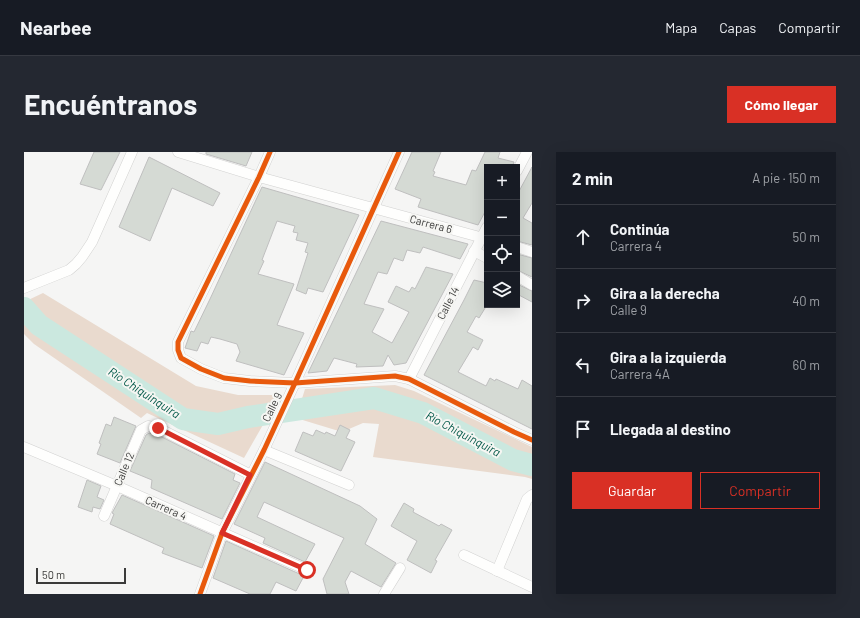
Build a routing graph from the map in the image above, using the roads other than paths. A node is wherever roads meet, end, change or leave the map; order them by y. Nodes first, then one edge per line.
1 (132, 152) edge
2 (178, 152) edge
3 (270, 152) edge
4 (399, 152) edge
5 (527, 152) edge
6 (520, 165) edge
7 (259, 177) junction
8 (374, 209) junction
9 (484, 238) edge
10 (520, 249) edge
11 (474, 251) junction
12 (532, 252) edge
13 (484, 256) edge
14 (520, 278) edge
15 (532, 285) edge
16 (29, 286) edge
17 (409, 379) junction
18 (295, 383) junction
19 (532, 440) edge
20 (24, 447) edge
21 (264, 450) junction
22 (250, 475) junction
23 (350, 485) dead end
24 (117, 486) junction
25 (532, 496) edge
26 (104, 516) dead end
27 (222, 533) junction
28 (464, 555) dead end
29 (400, 568) dead end
30 (307, 570) dead end
31 (497, 571) junction
32 (532, 587) edge
33 (200, 594) edge
34 (384, 594) edge

1 - 16 street
2 - 7 street
3 - 7 street
4 - 8 street, Calle 9
5 - 6 street
7 - 8 street
7 - 18 street
8 - 9 street, Carrera 6
8 - 18 street, Calle 9
9 - 11 street, Calle 14
10 - 12 street
11 - 13 street
11 - 17 street, Calle 14
14 - 15 street
17 - 18 street
17 - 19 street
18 - 21 street, Calle 9
20 - 24 street, Carrera 4
21 - 22 street, Calle 9
21 - 23 street
22 - 24 street, Calle 12
22 - 27 street, Calle 9
24 - 26 street, Calle 12
24 - 27 street, Carrera 4
25 - 31 street
27 - 30 street, Carrera 4
27 - 33 street, Calle 9
28 - 31 street
29 - 34 street
31 - 32 street

